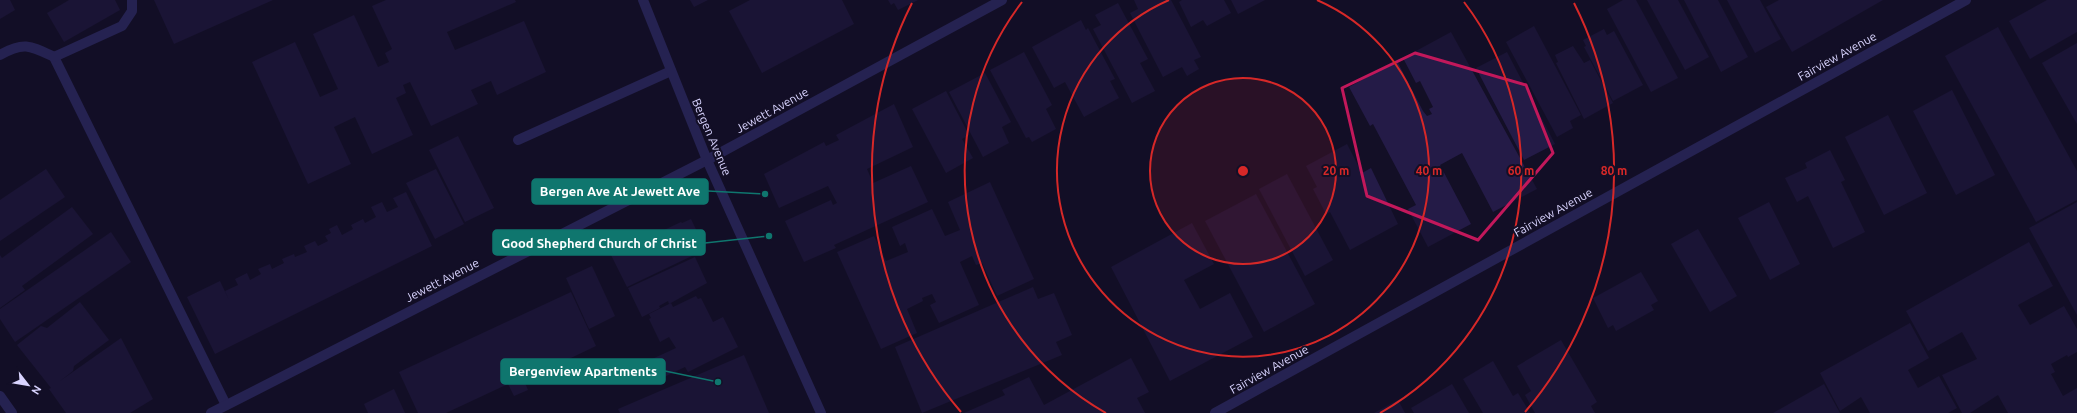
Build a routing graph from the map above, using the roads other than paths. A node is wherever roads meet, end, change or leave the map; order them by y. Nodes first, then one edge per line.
1 (132, 0) edge
2 (643, 0) edge
3 (1002, 0) edge
4 (1966, 0) edge
5 (0, 55) edge
6 (54, 57) junction
7 (671, 71) junction
8 (518, 140) dead end
9 (707, 160) junction
10 (0, 396) edge
11 (226, 405) junction
12 (12, 413) edge
13 (211, 413) edge
14 (821, 413) edge
15 (1215, 413) edge

1 - 6 street
2 - 7 street, Bergen Avenue
3 - 9 street, Jewett Avenue
4 - 15 street, Fairview Avenue
5 - 6 street
6 - 11 street
7 - 8 street
7 - 9 street, Bergen Avenue
9 - 11 street, Jewett Avenue
9 - 14 street, Bergen Avenue
10 - 12 street
11 - 13 street, Jewett Avenue

